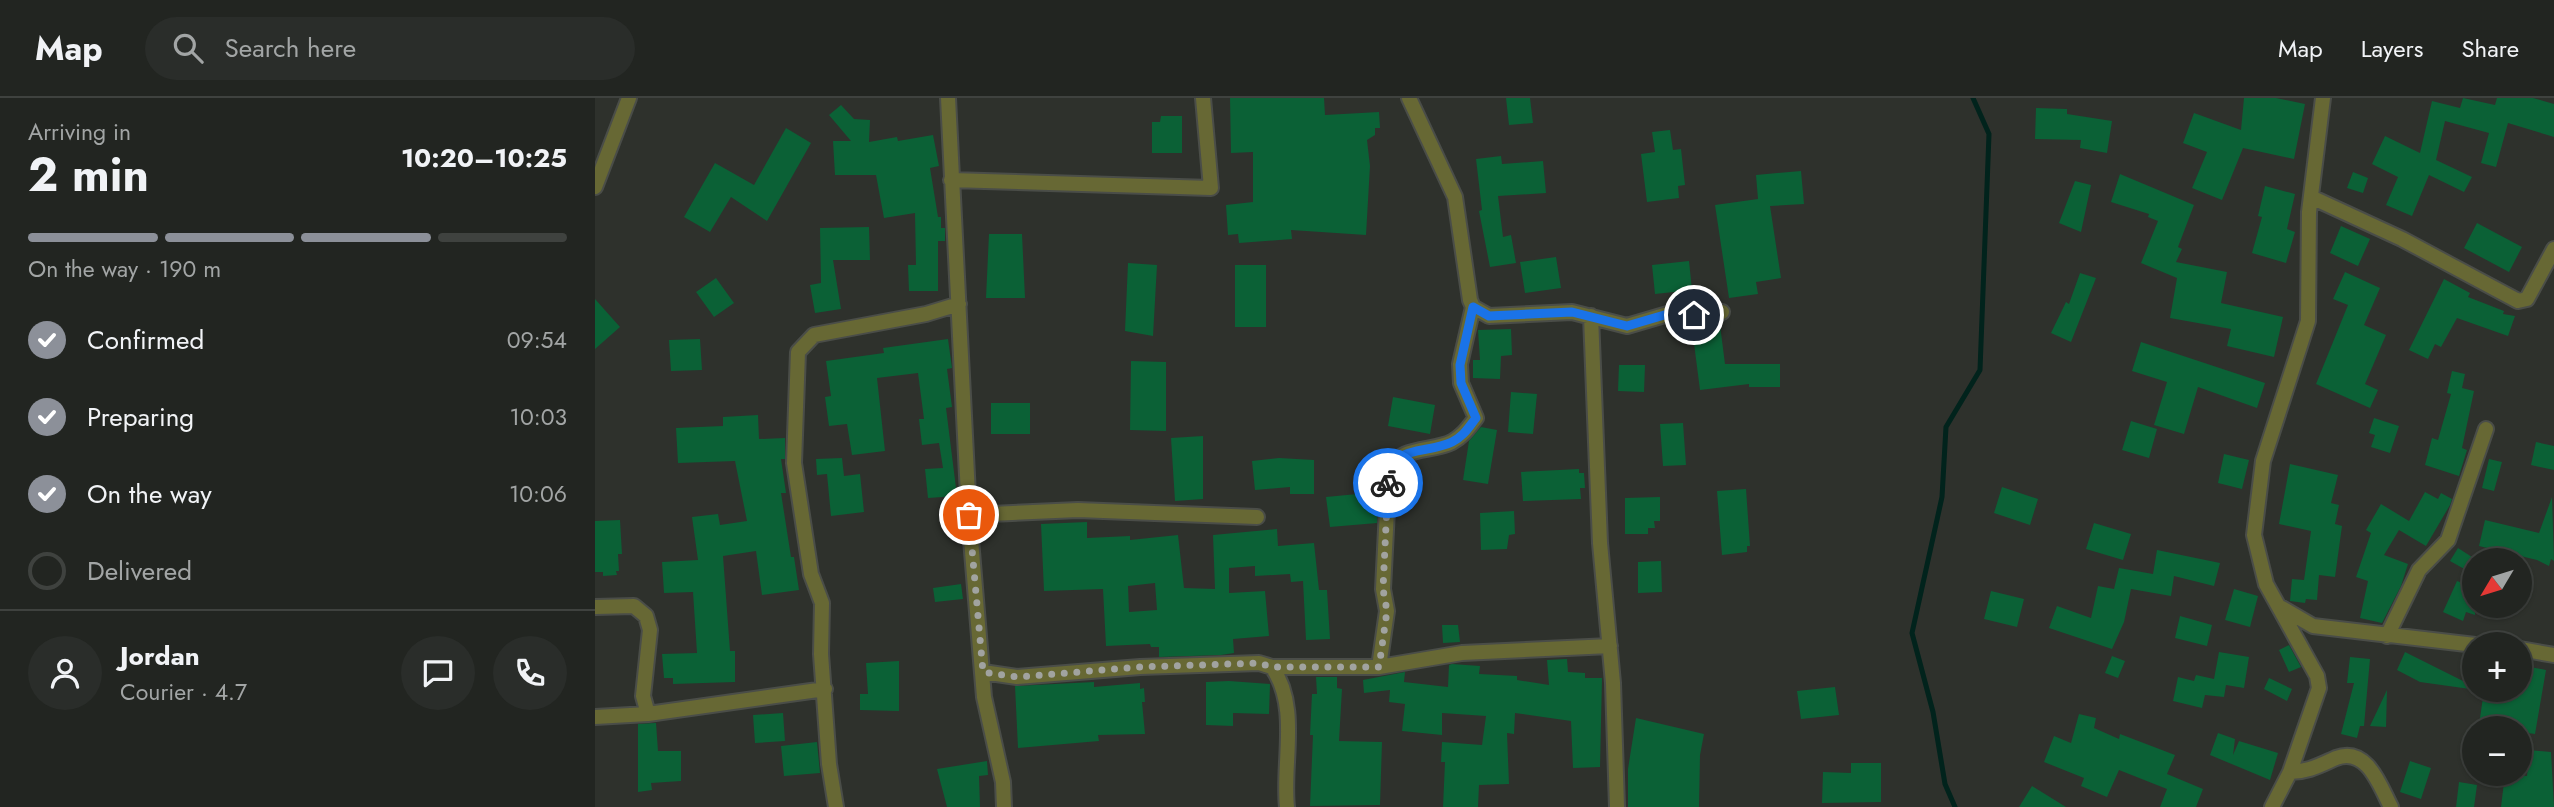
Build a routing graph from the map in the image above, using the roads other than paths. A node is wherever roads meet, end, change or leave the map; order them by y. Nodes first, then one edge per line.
1 (629, 98) edge
2 (948, 98) edge
3 (1203, 98) edge
4 (1409, 98) edge
5 (2323, 98) edge
6 (951, 180) junction
7 (595, 187) edge
8 (2311, 197) junction
9 (2554, 249) edge
10 (959, 304) junction
11 (1473, 307) junction
12 (1722, 312) dead end
13 (1591, 316) junction
14 (2486, 429) dead end
15 (969, 515) junction
16 (1257, 517) dead end
17 (595, 607) edge
18 (2280, 607) junction
19 (2387, 636) junction
20 (2462, 644) edge
21 (1610, 646) junction
22 (2532, 651) edge
23 (2554, 655) edge
24 (1272, 667) junction
25 (1379, 667) junction
26 (983, 672) junction
27 (825, 689) junction
28 (648, 714) junction
29 (595, 717) edge
30 (2290, 772) junction
31 (836, 807) edge
32 (1004, 807) edge
33 (1287, 807) edge
34 (1616, 807) edge
35 (2272, 807) edge
36 (2391, 807) edge

1 - 7 street
2 - 6 street
3 - 6 street
4 - 11 street
5 - 8 street
6 - 10 street
8 - 9 street
8 - 18 street
10 - 15 street
10 - 27 street
11 - 13 street
11 - 25 street
12 - 13 street
13 - 21 street
14 - 19 street
15 - 16 street
15 - 26 street
17 - 28 street
18 - 19 street
18 - 30 street
19 - 20 street
21 - 25 street
21 - 34 street
22 - 23 street
24 - 25 street
24 - 26 street
24 - 33 street
26 - 32 street
27 - 28 street
27 - 31 street
28 - 29 street
30 - 35 street
30 - 36 street

